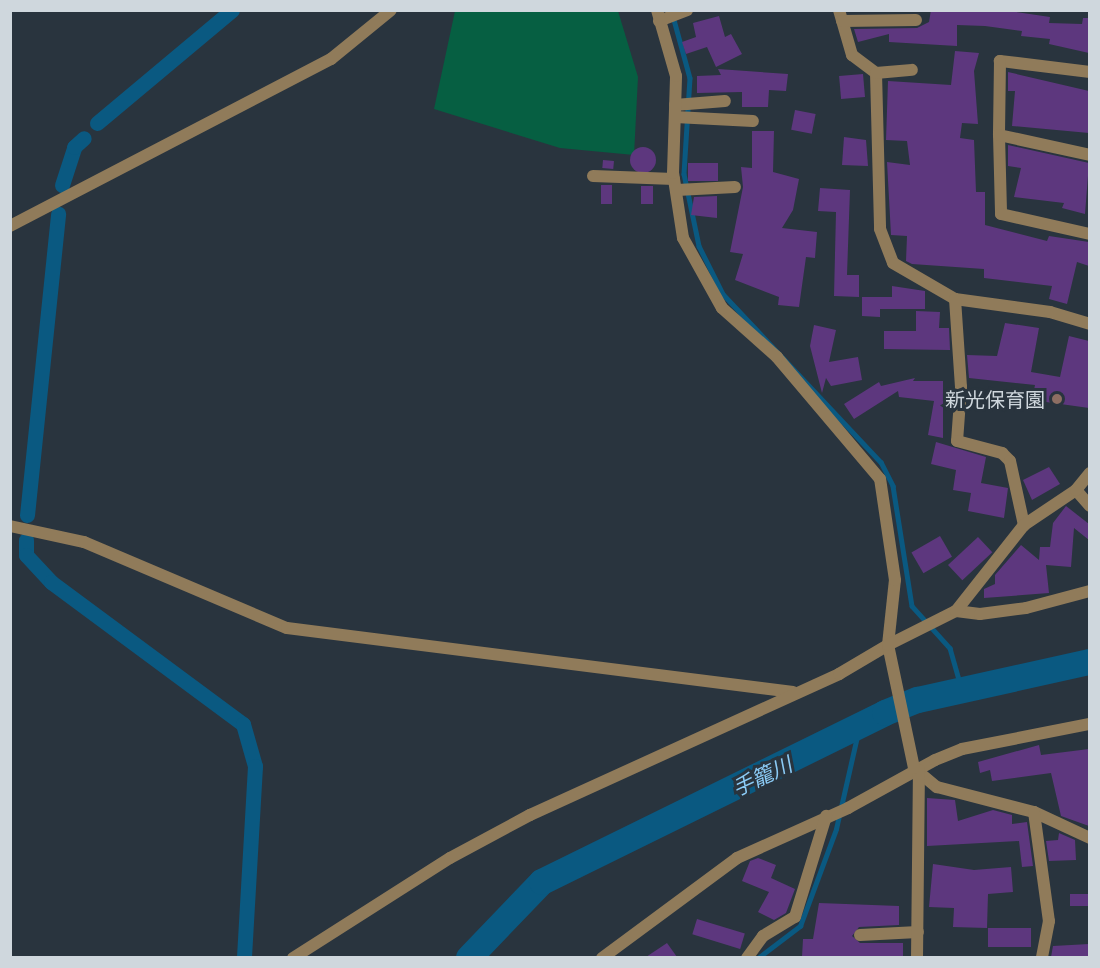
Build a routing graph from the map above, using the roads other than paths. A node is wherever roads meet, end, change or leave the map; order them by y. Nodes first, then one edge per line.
1 (391, 10) edge
2 (684, 11) edge
3 (840, 16) edge
4 (660, 17) edge
5 (916, 20) dead end
6 (912, 70) dead end
7 (1089, 72) edge
8 (876, 73) junction
9 (725, 101) dead end
10 (677, 111) junction
11 (753, 121) dead end
12 (999, 135) junction
13 (1089, 154) edge
14 (593, 176) dead end
15 (676, 185) junction
16 (735, 187) dead end
17 (10, 226) edge
18 (1089, 234) edge
19 (955, 299) junction
20 (1089, 324) edge
21 (1089, 473) edge
22 (1076, 490) junction
23 (1089, 506) edge
24 (1024, 525) junction
25 (10, 526) edge
26 (1089, 591) edge
27 (957, 611) junction
28 (888, 645) junction
29 (793, 693) junction
30 (1089, 724) edge
31 (916, 769) junction
32 (1034, 812) junction
33 (830, 814) junction
34 (1089, 838) edge
35 (918, 932) junction
36 (860, 935) dead end
37 (293, 957) edge
38 (602, 957) edge
39 (747, 957) edge
40 (917, 957) edge
41 (1042, 957) edge

1 - 17 street
2 - 4 street
3 - 5 street
3 - 8 street
4 - 10 street
6 - 8 street
7 - 12 street
8 - 19 street
9 - 10 street
10 - 11 street
10 - 15 street
12 - 13 street
12 - 18 street
14 - 15 street
15 - 16 street
15 - 28 street
19 - 20 street
19 - 24 street
21 - 22 street
22 - 23 street
22 - 24 street
24 - 27 street
25 - 29 street
26 - 27 street
27 - 28 street
28 - 29 street
28 - 31 street
29 - 37 street
30 - 31 street
31 - 32 street
31 - 33 street
31 - 35 street
32 - 34 street
32 - 41 street
33 - 38 street
33 - 39 street
35 - 36 street
35 - 40 street

